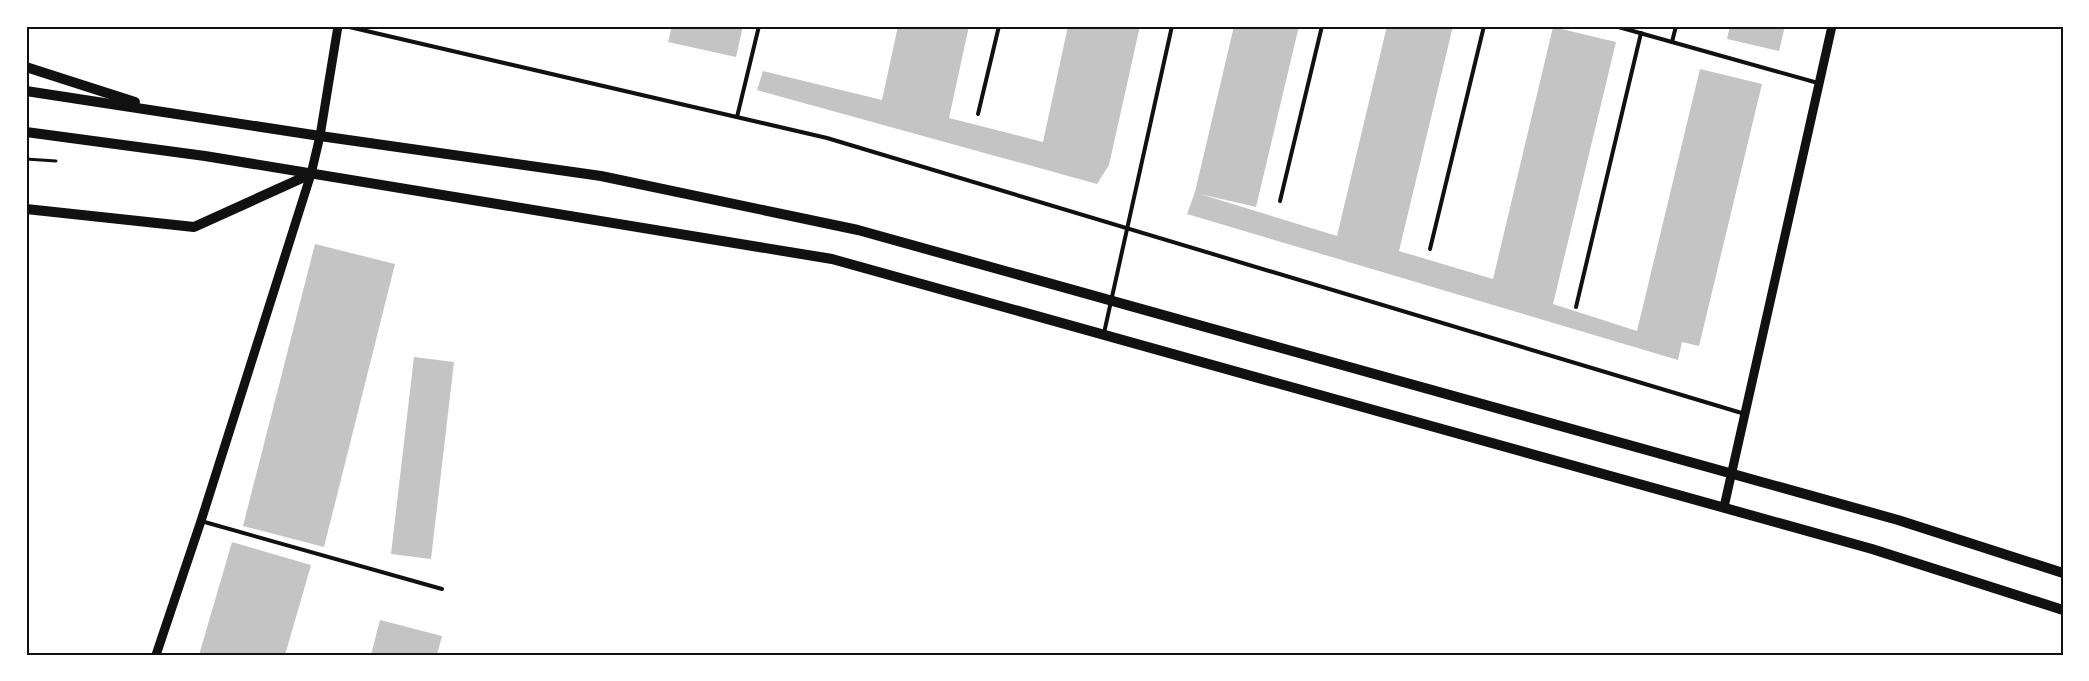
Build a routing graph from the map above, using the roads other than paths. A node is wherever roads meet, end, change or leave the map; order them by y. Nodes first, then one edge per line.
1 (338, 26) edge
2 (345, 26) edge
3 (759, 26) edge
4 (999, 26) edge
5 (1172, 26) edge
6 (1322, 26) edge
7 (1484, 26) edge
8 (1615, 26) edge
9 (1676, 26) edge
10 (1832, 26) edge
11 (1641, 34) junction
12 (1672, 42) junction
13 (26, 67) edge
14 (1819, 83) junction
15 (26, 90) edge
16 (164, 112) junction
17 (978, 114) dead end
18 (737, 118) junction
19 (26, 132) edge
20 (320, 136) junction
21 (311, 174) junction
22 (1280, 201) dead end
23 (26, 209) edge
24 (1127, 229) junction
25 (1430, 249) dead end
26 (1111, 301) junction
27 (1576, 307) dead end
28 (1103, 335) junction
29 (1745, 414) junction
30 (1732, 474) junction
31 (1724, 507) junction
32 (201, 521) junction
33 (2063, 573) edge
34 (442, 589) dead end
35 (2063, 610) edge
36 (156, 655) edge

1 - 20 street
2 - 18 lane
3 - 18 lane
4 - 17 lane
5 - 24 lane
6 - 22 lane
7 - 25 lane
8 - 11 lane
9 - 12 lane
10 - 14 street
11 - 12 lane
11 - 27 lane
12 - 14 lane
13 - 16 main road
14 - 29 street
15 - 16 main road
16 - 20 main road
18 - 24 lane
19 - 21 main road
20 - 21 street
20 - 26 main road
21 - 23 main road
21 - 28 main road
21 - 32 street
24 - 26 lane
24 - 29 lane
26 - 28 lane
26 - 30 main road
28 - 31 main road
29 - 30 street
30 - 31 street
30 - 33 main road
31 - 35 main road
32 - 34 lane
32 - 36 street

